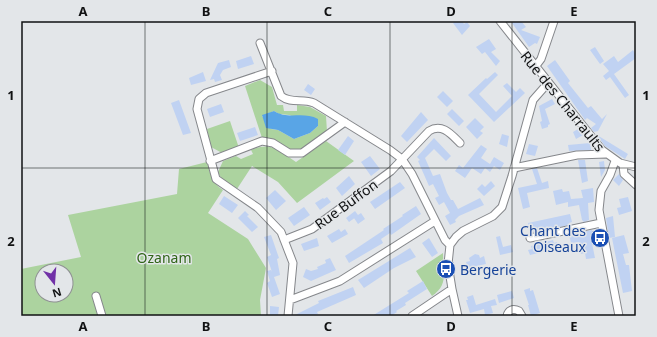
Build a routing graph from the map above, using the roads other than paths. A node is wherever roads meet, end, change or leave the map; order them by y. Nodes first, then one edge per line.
1 (500, 21) edge
2 (554, 21) edge
3 (260, 43) dead end
4 (535, 67) junction
5 (272, 72) junction
6 (548, 83) junction
7 (345, 122) junction
8 (460, 143) dead end
9 (606, 154) junction
10 (402, 160) junction
11 (615, 160) junction
12 (210, 161) junction
13 (623, 167) junction
14 (636, 167) edge
15 (514, 168) junction
16 (610, 175) junction
17 (636, 184) edge
18 (435, 221) junction
19 (601, 223) junction
20 (530, 238) dead end
21 (284, 240) junction
22 (450, 245) junction
23 (452, 289) junction
24 (96, 296) dead end
25 (290, 300) junction
26 (102, 316) edge
27 (288, 316) edge
28 (412, 316) edge
29 (458, 316) edge
30 (507, 316) edge
31 (522, 316) edge
32 (619, 316) edge

1 - 4 street, Rue des Charraults
2 - 4 street
3 - 5 street
4 - 6 street, Rue des Charraults
5 - 7 street
5 - 12 street
6 - 9 street, Rue des Charraults
6 - 15 street
7 - 10 street
7 - 12 street
8 - 10 street, Rue Buffon
9 - 11 street, Rue des Charraults
9 - 15 street
10 - 18 street
10 - 21 street, Rue Buffon
11 - 13 street, Rue des Charraults
11 - 16 street
12 - 21 street
13 - 14 street, Rue des Charraults
13 - 16 street
13 - 17 street
15 - 22 street
16 - 19 street
18 - 22 street
18 - 25 street
19 - 20 street
19 - 32 street
21 - 25 street
22 - 23 street
23 - 28 street
23 - 29 street
24 - 26 street
25 - 27 street
30 - 31 street

